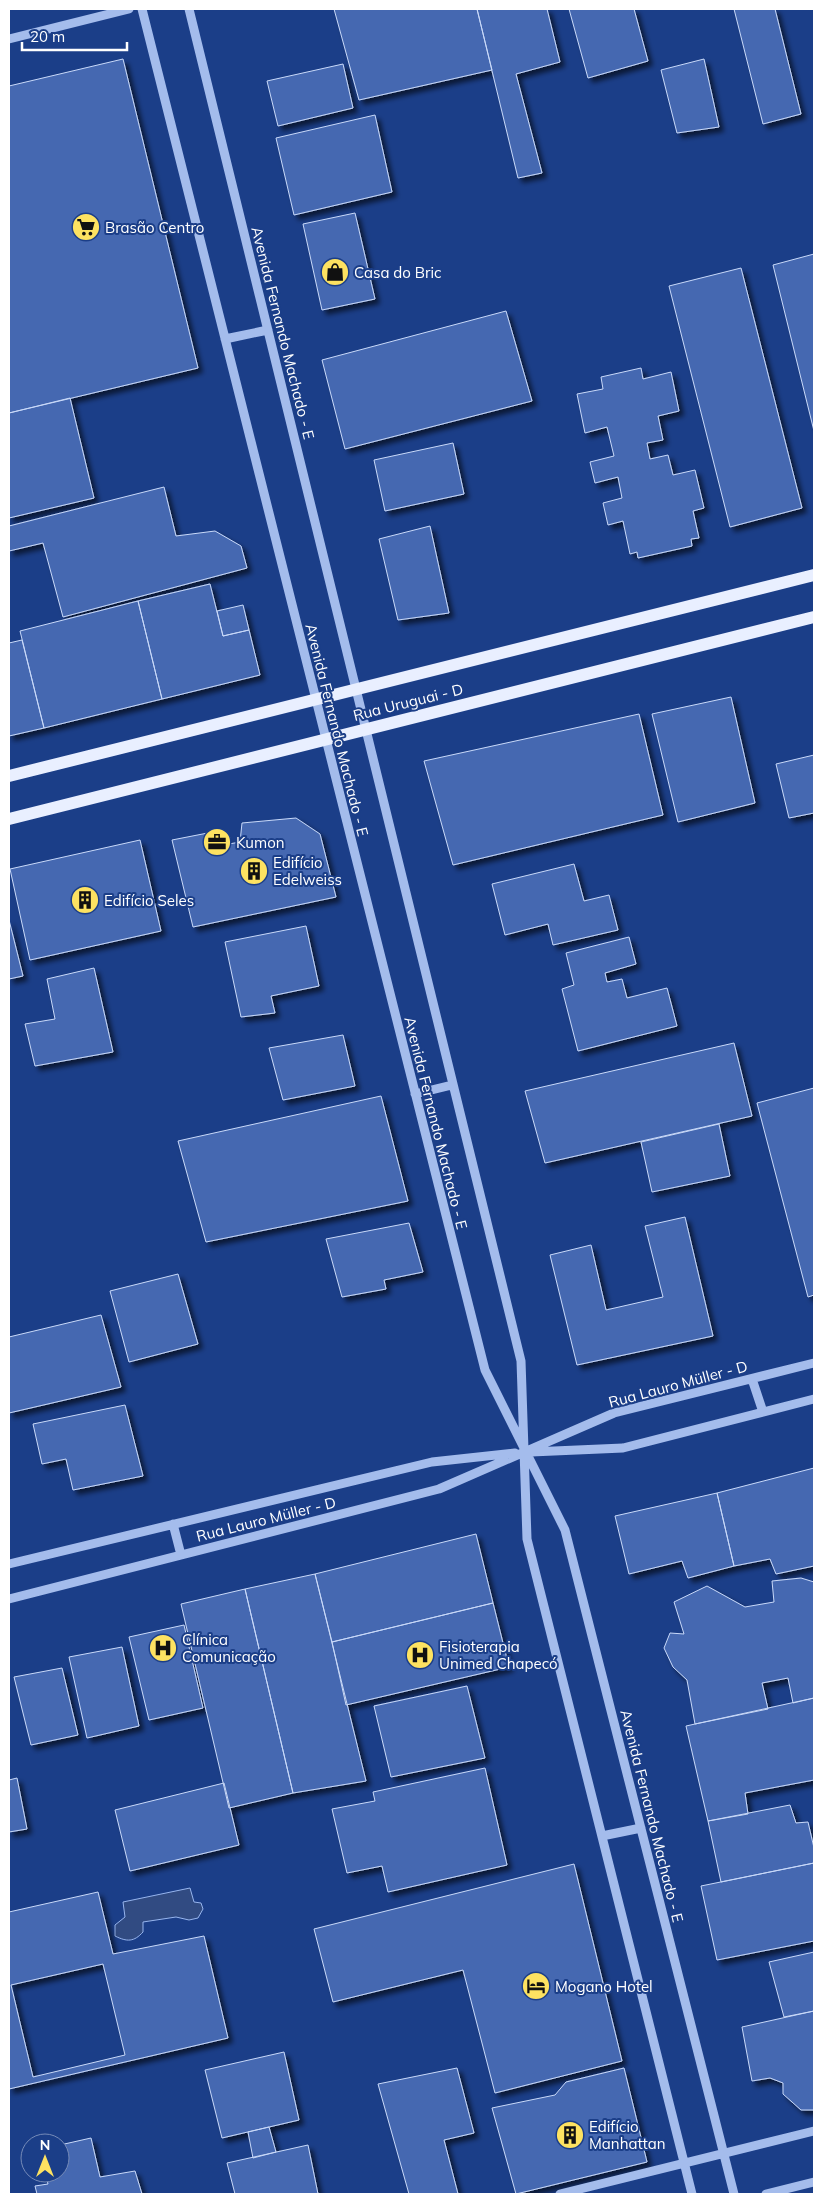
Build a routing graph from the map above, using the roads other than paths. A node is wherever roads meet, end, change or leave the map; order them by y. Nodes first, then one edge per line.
1 (129, 9) edge
2 (142, 9) edge
3 (189, 9) edge
4 (9, 39) edge
5 (268, 330) junction
6 (225, 339) junction
7 (814, 575) edge
8 (814, 617) edge
9 (356, 689) junction
10 (316, 699) junction
11 (366, 729) junction
12 (325, 740) junction
13 (9, 776) edge
14 (9, 819) edge
15 (452, 1085) junction
16 (414, 1094) junction
17 (814, 1363) edge
18 (752, 1379) junction
19 (814, 1399) edge
20 (763, 1412) junction
21 (524, 1452) junction
22 (173, 1524) junction
23 (181, 1555) junction
24 (9, 1564) edge
25 (9, 1599) edge
26 (641, 1828) junction
27 (602, 1836) junction
28 (814, 2132) edge
29 (724, 2154) junction
30 (684, 2163) junction
31 (814, 2182) edge
32 (560, 2194) edge
33 (692, 2194) edge
34 (734, 2194) edge
35 (766, 2194) edge

1 - 4 street
2 - 6 street, Avenida Fernando Machado - E
3 - 5 street, Avenida Fernando Machado - E
5 - 6 street
5 - 9 street, Avenida Fernando Machado - E
6 - 10 street, Avenida Fernando Machado - E
7 - 9 main road, Rua Uruguai - D
8 - 11 main road, Rua Uruguai - D
9 - 10 main road, Rua Uruguai - D
9 - 11 street, Avenida Fernando Machado - E
10 - 12 street, Avenida Fernando Machado - E
10 - 13 main road, Rua Uruguai - D
11 - 12 main road, Rua Uruguai - D
11 - 15 street, Avenida Fernando Machado - E
12 - 14 main road, Rua Uruguai - D
12 - 16 street, Avenida Fernando Machado - E
15 - 16 street
15 - 21 street, Avenida Fernando Machado - E
16 - 21 street, Avenida Fernando Machado - E
17 - 18 street, Rua Lauro Müller - D
18 - 20 street
18 - 21 street, Rua Lauro Müller - D
19 - 20 street, Rua Lauro Müller - D
20 - 21 street, Rua Lauro Müller - D
21 - 22 street, Rua Lauro Müller - D
21 - 23 street, Rua Lauro Müller - D
21 - 26 street, Avenida Fernando Machado - E
21 - 27 street, Avenida Fernando Machado - E
22 - 23 street
22 - 24 street, Rua Lauro Müller - D
23 - 25 street, Rua Lauro Müller - D
26 - 27 street
26 - 29 street, Avenida Fernando Machado - E
27 - 30 street, Avenida Fernando Machado - E
28 - 29 street
29 - 30 street
29 - 34 street, Avenida Fernando Machado - E
30 - 32 street
30 - 33 street, Avenida Fernando Machado - E
31 - 35 street

